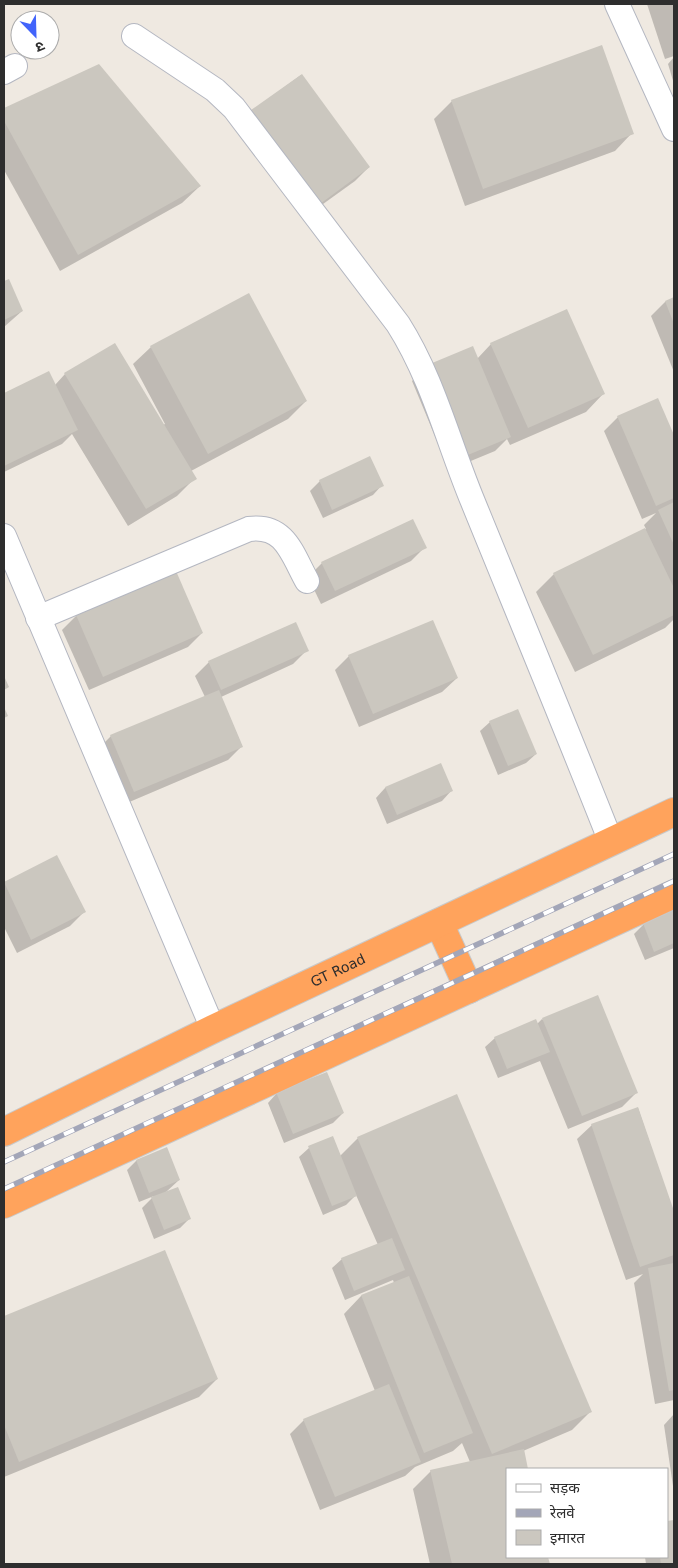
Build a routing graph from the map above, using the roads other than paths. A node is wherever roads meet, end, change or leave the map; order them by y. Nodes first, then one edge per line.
1 (617, 4) edge
2 (134, 36) dead end
3 (674, 129) edge
4 (4, 536) edge
5 (307, 581) dead end
6 (38, 618) junction
7 (674, 812) edge
8 (611, 842) junction
9 (674, 894) edge
10 (439, 923) junction
11 (469, 989) junction
12 (213, 1029) junction
13 (4, 1132) edge
14 (4, 1204) edge

1 - 3 lane
2 - 8 lane
4 - 6 lane
5 - 6 lane
6 - 12 lane
7 - 8 highway, GT Road
8 - 10 highway, GT Road
9 - 11 highway
10 - 11 highway
10 - 12 highway, GT Road
11 - 14 highway
12 - 13 highway, GT Road

